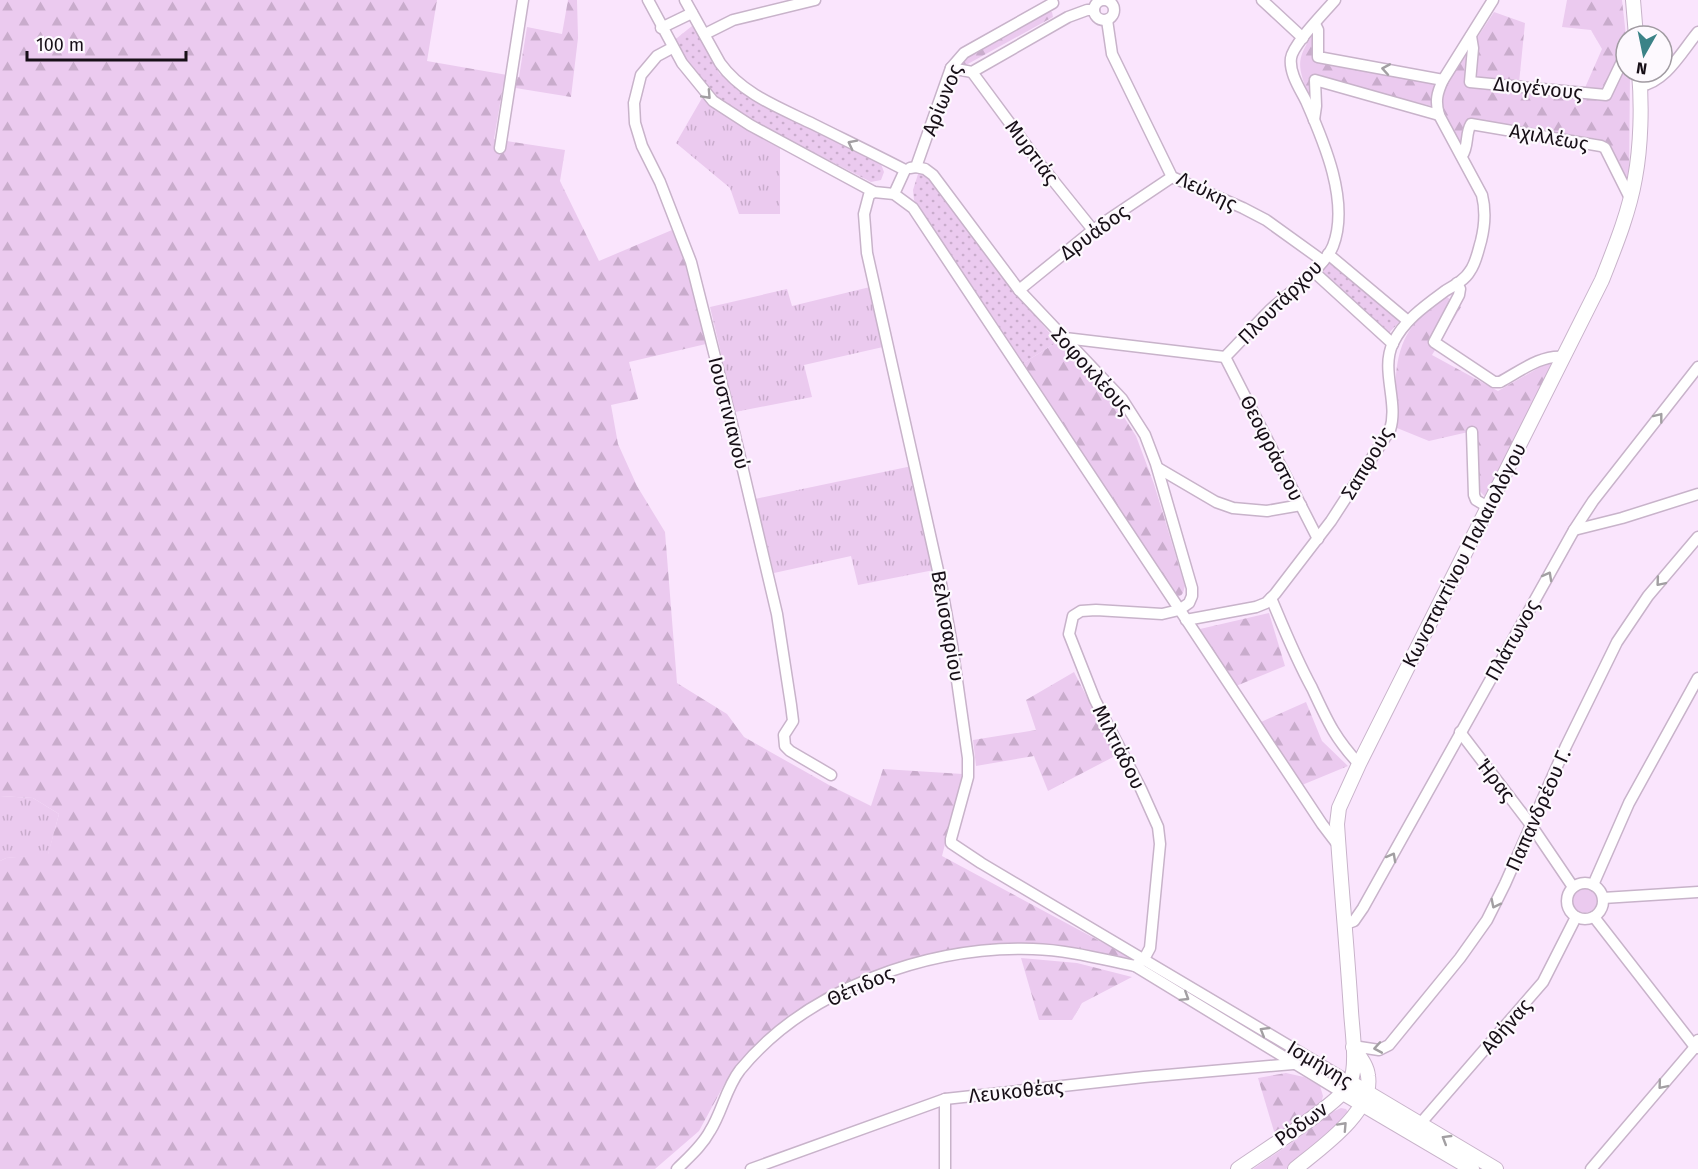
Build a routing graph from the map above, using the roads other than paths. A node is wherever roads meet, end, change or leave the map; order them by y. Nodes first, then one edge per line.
1 (524, 0) edge
2 (648, 0) edge
3 (685, 0) edge
4 (815, 0) edge
5 (1262, 0) edge
6 (1335, 0) edge
7 (1493, 0) edge
8 (1633, 0) edge
9 (1110, 1) edge
10 (1052, 2) edge
11 (1094, 10) junction
12 (692, 13) junction
13 (1068, 17) junction
14 (1107, 20) junction
15 (1316, 24) junction
16 (1635, 24) edge
17 (661, 28) junction
18 (1698, 32) edge
19 (705, 34) junction
20 (1471, 36) junction
21 (1303, 38) junction
22 (672, 48) junction
23 (1674, 60) edge
24 (951, 68) junction
25 (972, 72) junction
26 (1614, 78) edge
27 (1443, 80) junction
28 (1640, 84) edge
29 (1439, 115) junction
30 (1314, 120) junction
31 (500, 148) dead end
32 (1462, 156) junction
33 (916, 167) junction
34 (904, 170) junction
35 (1172, 177) junction
36 (874, 192) junction
37 (894, 194) junction
38 (1630, 198) junction
39 (1094, 230) junction
40 (1326, 258) junction
41 (1312, 271) junction
42 (1457, 283) junction
43 (1019, 290) junction
44 (1408, 321) junction
45 (1065, 338) junction
46 (1393, 344) junction
47 (1225, 357) junction
48 (1564, 357) junction
49 (1698, 367) edge
50 (1472, 432) dead end
51 (1158, 468) junction
52 (1698, 494) edge
53 (1301, 505) junction
54 (1488, 507) junction
55 (1574, 530) junction
56 (1698, 537) edge
57 (1318, 539) junction
58 (1271, 598) junction
59 (1179, 610) junction
60 (1186, 620) junction
61 (1698, 678) edge
62 (1460, 732) junction
63 (1359, 764) junction
64 (831, 775) dead end
65 (1532, 825) junction
66 (1338, 845) junction
67 (1593, 885) junction
68 (1573, 887) junction
69 (1698, 892) edge
70 (1603, 898) junction
71 (1594, 917) junction
72 (1576, 918) junction
73 (1346, 924) junction
74 (1140, 963) junction
75 (1697, 1045) edge
76 (1353, 1046) junction
77 (1293, 1064) junction
78 (1346, 1088) junction
79 (945, 1099) junction
80 (1365, 1099) junction
81 (1420, 1124) junction
82 (678, 1169) edge
83 (751, 1169) edge
84 (945, 1169) edge
85 (1238, 1169) edge
86 (1294, 1169) edge
87 (1472, 1169) edge
88 (1496, 1169) edge
89 (1591, 1169) edge

1 - 31 street
2 - 17 street
3 - 12 street
4 - 19 street
5 - 21 street
6 - 15 street, Πλουτάρχου
7 - 20 street
8 - 16 street
9 - 11 street
9 - 14 street
10 - 13 street
10 - 24 street, Αρίωνος
11 - 13 street
11 - 14 street
12 - 17 street
12 - 19 street
13 - 25 street
14 - 35 street, Λεύκης
15 - 21 street, Πλουτάρχου
27 -> 15 street
17 - 22 street
18 - 23 street
34 -> 19 street
20 - 26 street, Διογένους
20 - 27 street
21 - 30 street, Πλουτάρχου
22 -> 36 street
22 - 64 street, Ιουστινιανού
24 - 25 street
24 - 33 street, Αρίωνος
25 - 39 street, Μυρτιάς
27 - 29 street
28 - 38 street, Κωνσταντίνου Παλαιολόγου
29 - 30 street
29 - 32 street, Σαπφούς
30 - 40 street, Πλουτάρχου
32 - 38 street, Αχιλλέως
32 - 42 street, Σαπφούς
33 - 34 street
33 - 43 street, Σοφοκλέους
34 - 37 street
35 - 39 street, Δρυάδος
35 - 40 street, Λεύκης
36 - 37 street
36 - 74 street, Βελισσαρίου
37 - 59 street
38 - 48 street, Κωνσταντίνου Παλαιολόγου
39 - 43 street, Δρυάδος
40 - 41 street, Πλουτάρχου
40 - 44 street, Λεύκης
41 - 46 street
41 - 47 street, Πλουτάρχου
42 - 44 street, Σαπφούς
42 - 48 street
43 - 45 street, Σοφοκλέους
44 - 46 street, Σαπφούς
45 - 47 street, Πλουτάρχου
45 - 51 street, Σοφοκλέους
46 - 57 street, Σαπφούς
47 - 53 street, Θεοφράστου
48 - 54 street, Κωνσταντίνου Παλαιολόγου
55 -> 49 street, Πλάτωνος
50 - 54 street
51 - 53 street
51 - 59 street, Σοφοκλέους
52 - 55 street
53 - 57 street, Θεοφράστου
54 - 63 street, Κωνσταντίνου Παλαιολόγου
62 -> 55 street, Πλάτωνος
56 -> 65 street, Παπανδρέου Γ.
57 - 58 street, Σαπφούς
58 - 60 street
58 - 63 street
59 - 60 street
59 - 74 street, Μιλτιάδου
60 - 66 street
61 - 67 street
62 - 65 street, Ήρας
73 -> 62 street, Πλάτωνος
63 - 66 street, Κωνσταντίνου Παλαιολόγου
65 - 68 street, Ήρας
65 -> 76 street, Παπανδρέου Γ.
66 - 73 street, Κωνσταντίνου Παλαιολόγου
67 - 68 street
67 - 70 street
68 - 72 street
69 - 70 street
70 - 71 street
71 - 72 street
71 - 75 street
72 - 81 street, Αθήνας
73 - 76 street, Κωνσταντίνου Παλαιολόγου
74 -> 77 street, Ισμήνης
78 -> 74 street, Ισμήνης
74 - 82 street, Θέτιδος
75 -> 89 street
76 - 78 street
76 - 80 street
77 - 78 street, Ισμήνης
77 - 79 street, Λευκοθέας
78 - 80 street, Ισμήνης
78 - 85 street, Ρόδων
79 - 83 street, Λευκοθέας
79 - 84 street
80 - 81 street, Ισμήνης
86 -> 80 street, Ρόδων
80 - 87 street, Ισμήνης
88 -> 81 street, Ισμήνης

